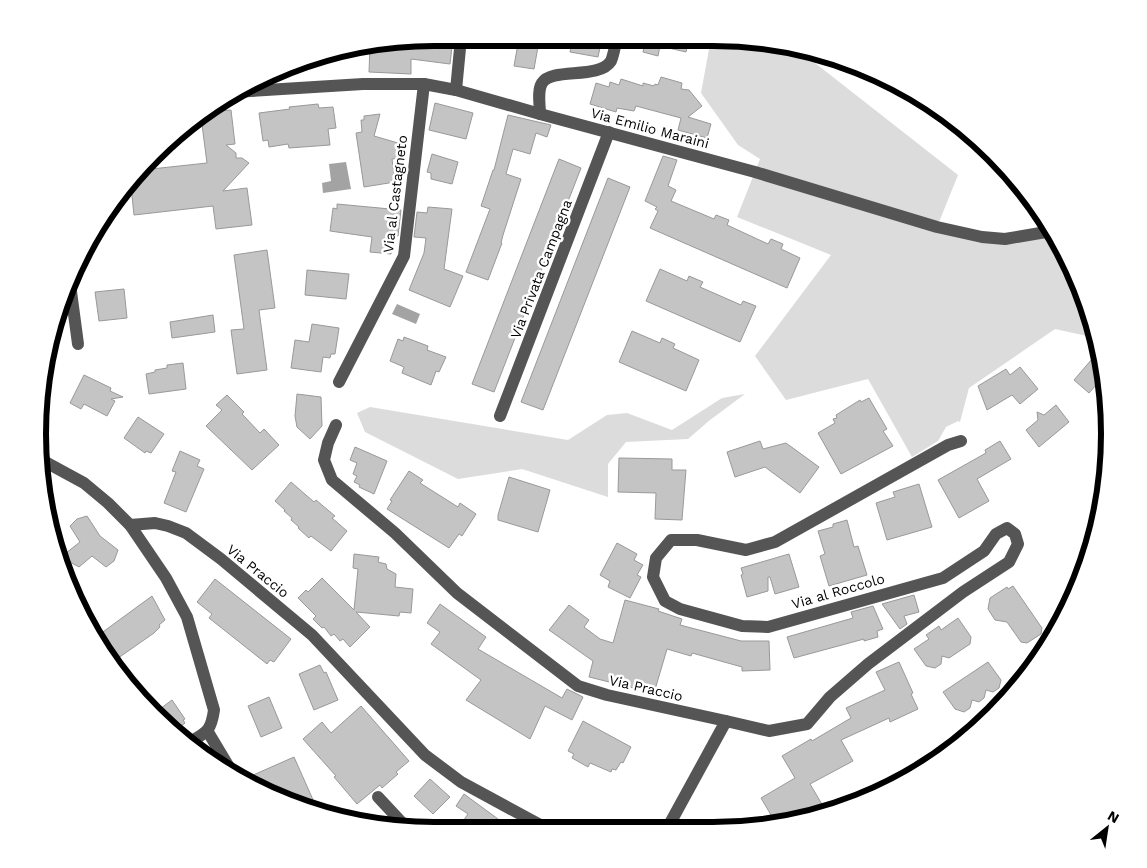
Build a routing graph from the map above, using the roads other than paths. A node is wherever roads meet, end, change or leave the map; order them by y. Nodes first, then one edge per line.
1 (460, 46) edge
2 (615, 46) edge
3 (424, 84) junction
4 (456, 90) junction
5 (254, 91) edge
6 (540, 114) junction
7 (609, 132) junction
8 (1045, 233) edge
9 (72, 297) edge
10 (78, 344) dead end
11 (339, 382) dead end
12 (500, 416) dead end
13 (336, 425) dead end
14 (961, 441) dead end
15 (47, 463) edge
16 (130, 525) junction
17 (726, 721) junction
18 (208, 732) junction
19 (195, 739) edge
20 (226, 760) edge
21 (378, 797) dead end
22 (399, 820) edge
23 (535, 822) edge
24 (671, 822) edge

1 - 4 street
2 - 6 street
3 - 4 street, Via Emilio Maraini
3 - 5 street, Via Emilio Maraini
3 - 11 street, Via al Castagneto
4 - 6 street, Via Emilio Maraini
6 - 7 street, Via Emilio Maraini
7 - 8 street, Via Emilio Maraini
7 - 12 street, Via Privata Campagna
9 - 10 street
13 - 17 street, Via Praccio
14 - 17 street, Via al Roccolo
15 - 16 street
16 - 18 street
16 - 23 street, Via Praccio
17 - 24 street
18 - 19 street
18 - 20 street
21 - 22 street

